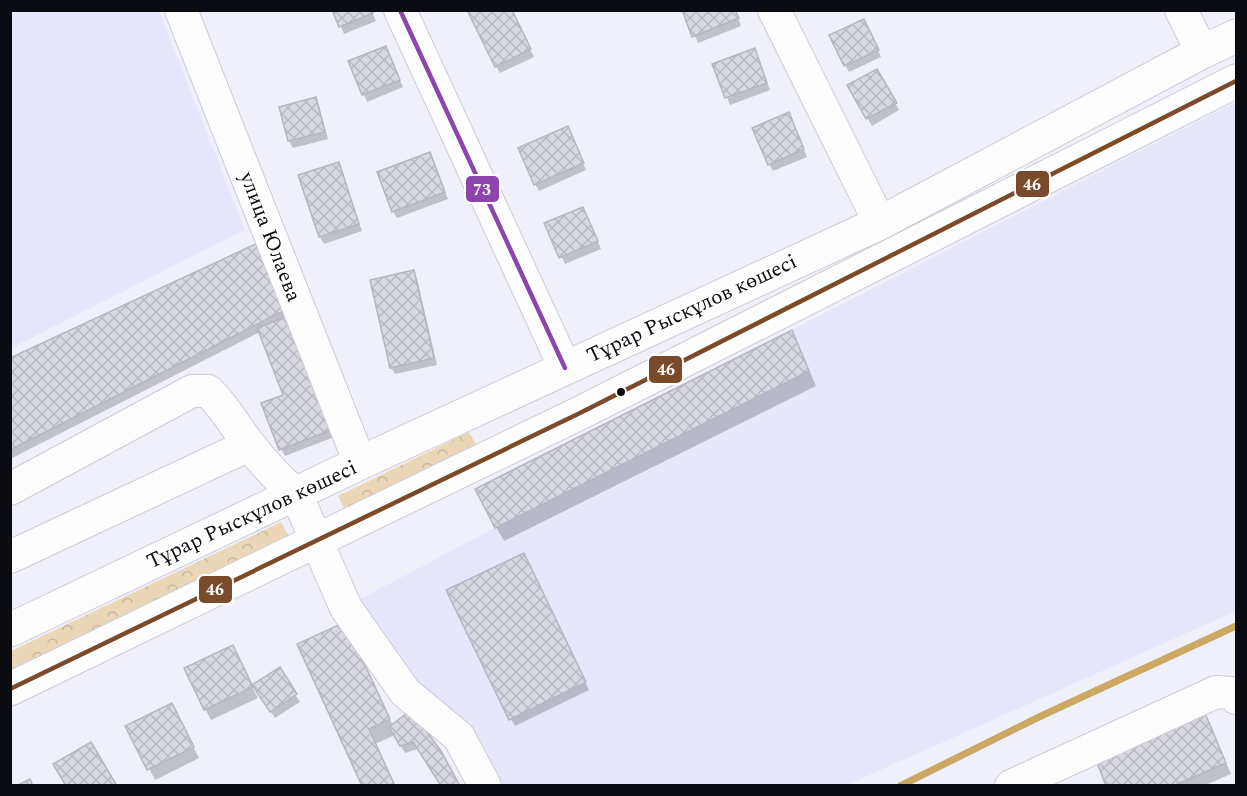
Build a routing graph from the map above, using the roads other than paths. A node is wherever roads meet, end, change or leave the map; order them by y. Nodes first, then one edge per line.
1 (181, 10) edge
2 (400, 10) edge
3 (774, 10) edge
4 (1181, 10) edge
5 (1236, 36) edge
6 (1202, 52) junction
7 (1236, 81) edge
8 (879, 223) junction
9 (565, 368) junction
10 (249, 445) junction
11 (360, 464) junction
12 (10, 489) edge
13 (296, 494) junction
14 (316, 540) junction
15 (10, 557) edge
16 (10, 630) edge
17 (10, 689) edge
18 (1236, 698) edge
19 (485, 786) edge
20 (1011, 786) edge

1 - 11 street, улица Юлаева
2 - 9 street
3 - 8 street
4 - 6 street
5 - 6 main road, Тұрар Рыскұлов көшесі
6 - 8 main road, Тұрар Рыскұлов көшесі
7 - 14 main road, Тұрар Рыскұлов көшесі
8 - 9 main road, Тұрар Рыскұлов көшесі
9 - 11 main road, Тұрар Рыскұлов көшесі
10 - 12 street
10 - 13 street
10 - 15 street
11 - 13 main road, Тұрар Рыскұлов көшесі
13 - 14 street
13 - 16 main road, Тұрар Рыскұлов көшесі
14 - 17 main road, Тұрар Рыскұлов көшесі
14 - 19 street
18 - 20 street

